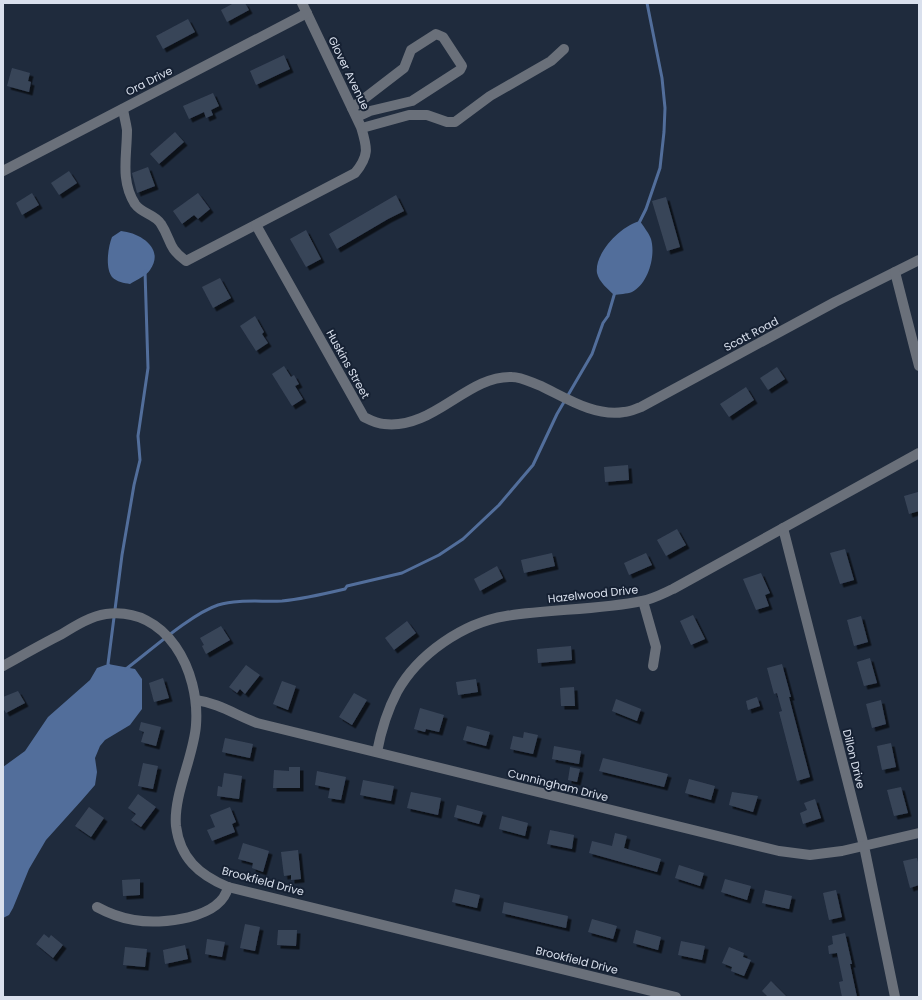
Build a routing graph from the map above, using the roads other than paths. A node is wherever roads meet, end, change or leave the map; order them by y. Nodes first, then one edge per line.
1 (302, 3) edge
2 (307, 13) junction
3 (564, 49) dead end
4 (352, 108) junction
5 (123, 109) junction
6 (357, 118) junction
7 (362, 128) junction
8 (3, 171) edge
9 (256, 225) junction
10 (919, 260) edge
11 (895, 272) junction
12 (919, 366) edge
13 (590, 408) joint
14 (919, 453) edge
15 (783, 528) junction
16 (643, 601) junction
17 (3, 666) edge
18 (653, 666) dead end
19 (196, 700) junction
20 (377, 752) junction
21 (919, 833) edge
22 (864, 846) junction
23 (228, 887) junction
24 (97, 907) dead end
25 (676, 997) edge
26 (895, 997) edge

1 - 2 street, Glover Avenue
2 - 4 street, Glover Avenue
2 - 5 street, Ora Drive
3 - 7 street
4 - 6 street, Glover Avenue
4 - 6 street
5 - 8 street, Ora Drive
5 - 9 street
6 - 7 street, Glover Avenue
7 - 9 street, Glover Avenue
9 - 13 street, Huskins Street
10 - 11 street, Scott Road
11 - 12 street
11 - 13 street, Scott Road
14 - 15 street, Hazelwood Drive
15 - 16 street, Hazelwood Drive
15 - 22 street, Dillon Drive
16 - 18 street
16 - 20 street, Hazelwood Drive
17 - 19 street, Brookfield Drive
19 - 20 street, Cunningham Drive
19 - 23 street, Brookfield Drive
20 - 22 street, Cunningham Drive
21 - 22 street, Cunningham Drive
22 - 26 street, Dillon Drive
23 - 24 street
23 - 25 street, Brookfield Drive

